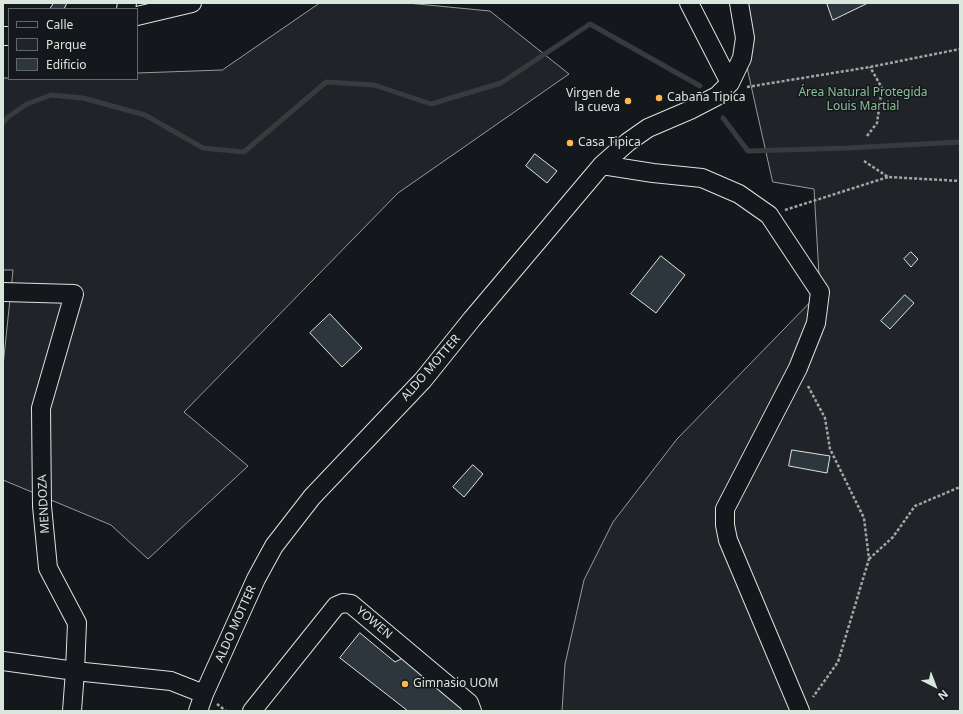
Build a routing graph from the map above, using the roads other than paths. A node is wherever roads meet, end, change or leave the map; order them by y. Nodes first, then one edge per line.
1 (192, 3) edge
2 (689, 3) edge
3 (739, 3) edge
4 (138, 16) edge
5 (730, 82) junction
6 (602, 165) junction
7 (3, 292) edge
8 (3, 661) edge
9 (75, 671) junction
10 (201, 703) edge
11 (806, 705) edge
12 (72, 711) edge
13 (252, 711) edge
14 (472, 711) edge

1 - 4 street
2 - 5 street
3 - 5 street, ALDO MOTTER
5 - 6 street, ALDO MOTTER
6 - 10 street, ALDO MOTTER
6 - 11 street
7 - 9 street, MENDOZA
8 - 9 street
9 - 10 street
9 - 12 street, MENDOZA
13 - 14 street, YOWEN

